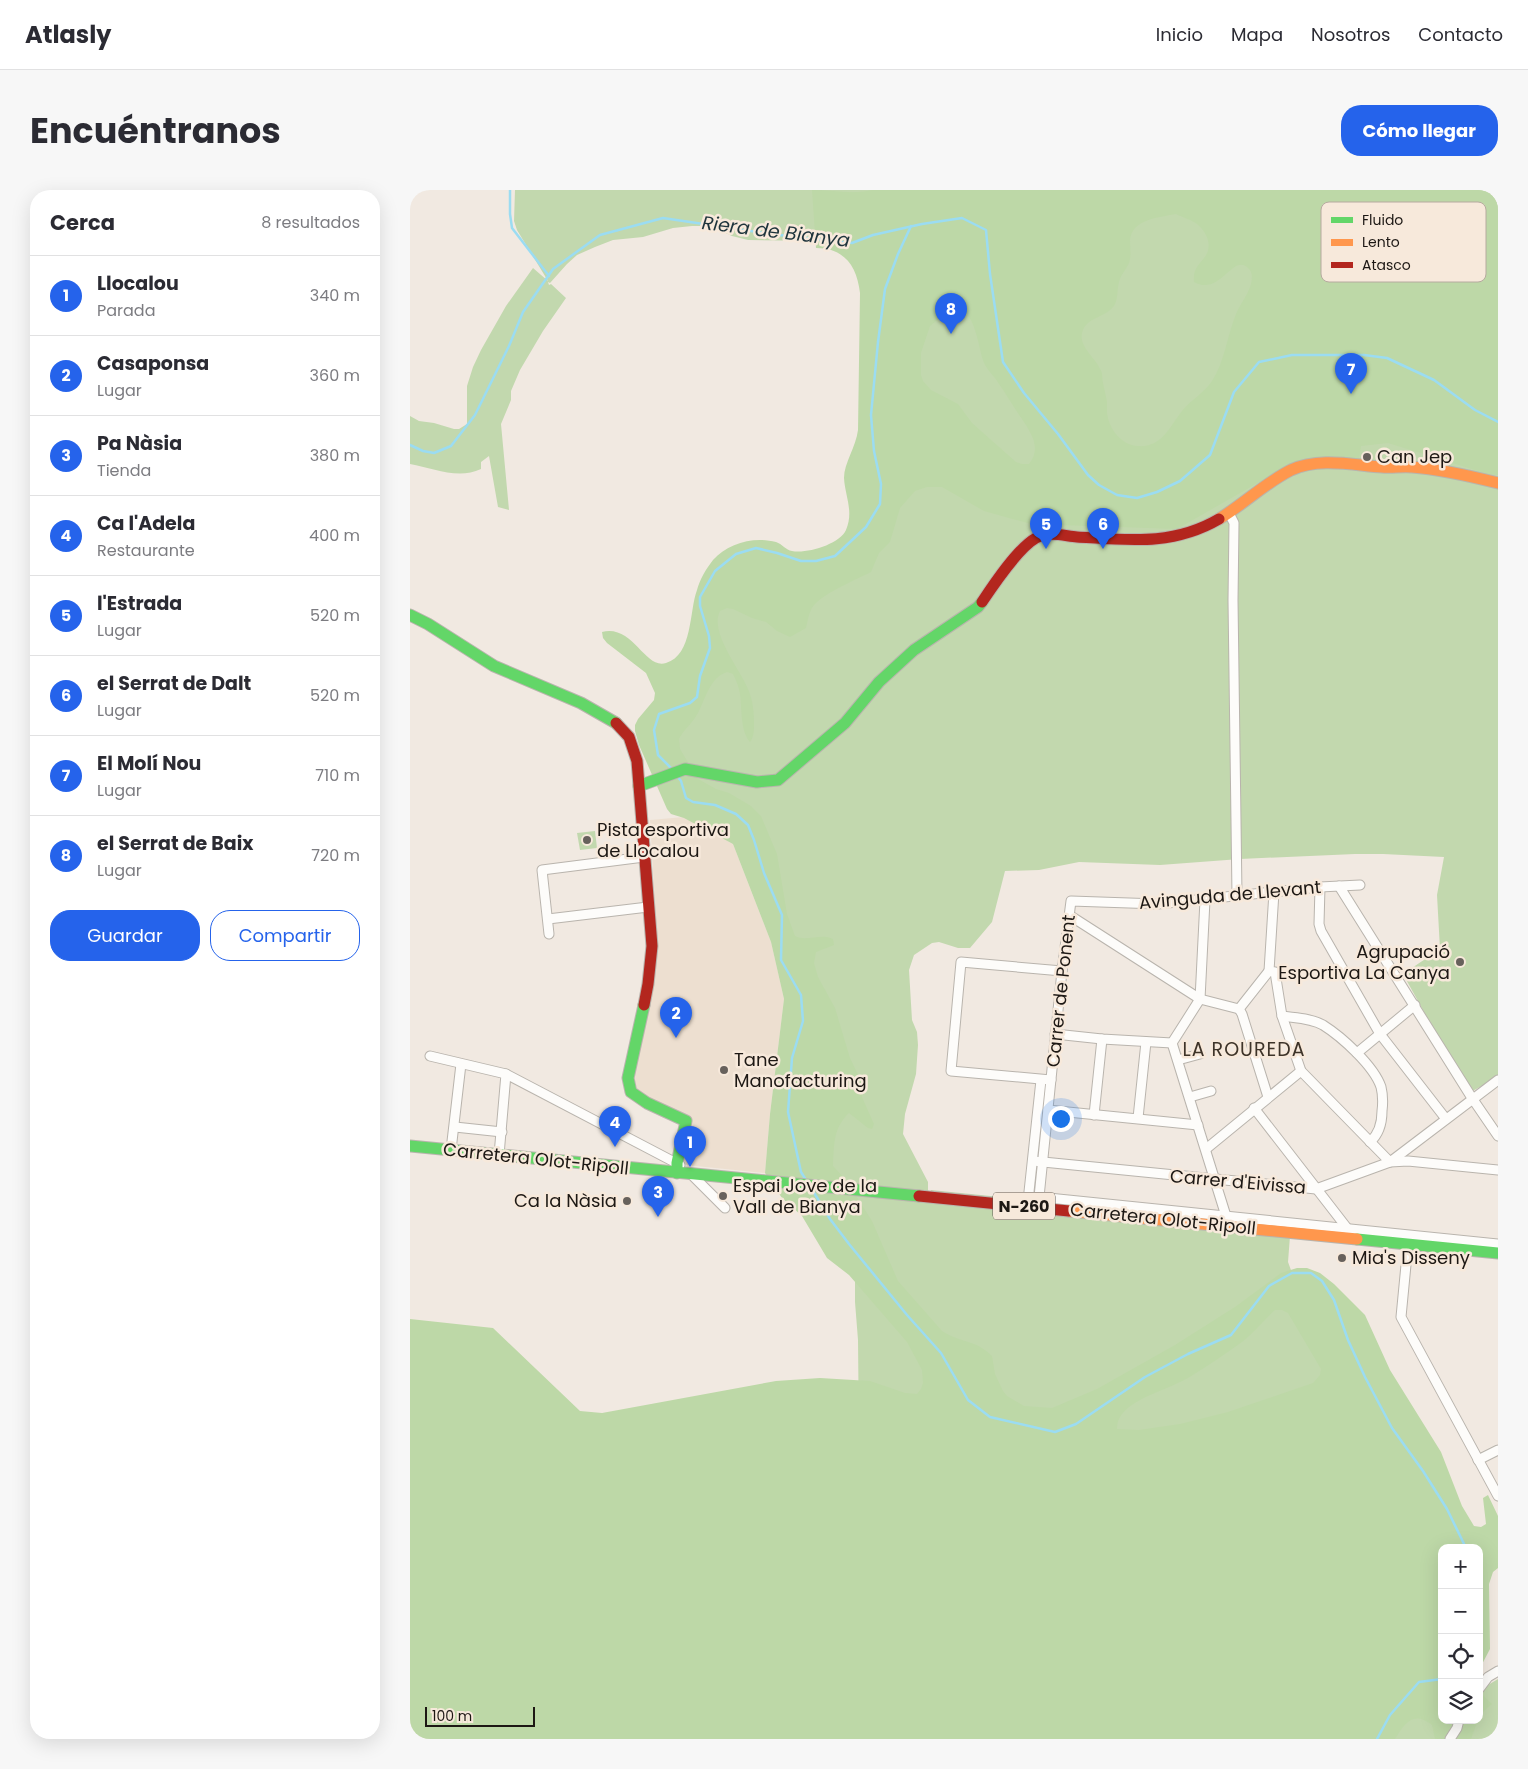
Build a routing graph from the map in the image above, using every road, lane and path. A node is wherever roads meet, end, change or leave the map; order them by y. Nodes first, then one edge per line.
1 (1498, 483) edge
2 (1229, 513) junction
3 (410, 615) edge
4 (639, 786) junction
5 (644, 857) junction
6 (1360, 885) dead end
7 (1339, 886) junction
8 (1320, 887) junction
9 (1274, 892) junction
10 (1237, 895) junction
11 (1205, 900) junction
12 (1070, 901) joint
13 (648, 907) junction
14 (1069, 915) junction
15 (548, 919) junction
16 (550, 934) dead end
17 (1062, 971) junction
18 (1269, 971) junction
19 (1200, 999) junction
20 (1415, 1005) junction
21 (1238, 1009) junction
22 (1282, 1016) junction
23 (1055, 1034) junction
24 (1380, 1034) junction
25 (1102, 1039) junction
26 (1146, 1042) junction
27 (1172, 1043) junction
28 (1357, 1053) junction
29 (1200, 1054) dead end
30 (430, 1056) dead end
31 (1178, 1060) junction
32 (461, 1064) junction
33 (1301, 1071) junction
34 (506, 1074) junction
35 (1041, 1080) junction
36 (1051, 1080) junction
37 (1498, 1080) edge
38 (1212, 1091) dead end
39 (1190, 1097) junction
40 (1268, 1097) junction
41 (1472, 1098) junction
42 (1254, 1108) junction
43 (1048, 1110) junction
44 (1094, 1114) junction
45 (1138, 1118) junction
46 (1446, 1119) junction
47 (1198, 1125) junction
48 (455, 1127) junction
49 (502, 1132) junction
50 (1498, 1136) edge
51 (1370, 1142) junction
52 (410, 1146) edge
53 (1206, 1149) junction
54 (451, 1150) junction
55 (499, 1155) junction
56 (1038, 1162) junction
57 (1390, 1162) junction
58 (677, 1168) junction
59 (1498, 1170) edge
60 (692, 1175) junction
61 (1216, 1180) junction
62 (1316, 1189) junction
63 (1029, 1197) junction
64 (1039, 1197) junction
65 (725, 1208) dead end
66 (1226, 1216) junction
67 (1347, 1228) junction
68 (1408, 1244) junction
69 (1498, 1244) edge
70 (1498, 1253) edge
71 (1498, 1450) edge
72 (1478, 1460) junction
73 (1498, 1496) edge
74 (1498, 1671) edge
75 (1483, 1684) edge
76 (1458, 1724) edge
77 (1450, 1739) edge

1 - 2 street
2 - 4 street
2 - 10 street
3 - 4 street
4 - 5 street
5 - 13 street
5 - 15 street
6 - 7 street, Avinguda de Llevant
7 - 8 street, Avinguda de Llevant
7 - 20 street
8 - 9 street, Avinguda de Llevant
8 - 24 street
9 - 10 street, Avinguda de Llevant
9 - 18 street
10 - 11 street, Avinguda de Llevant
11 - 12 street, Avinguda de Llevant
11 - 19 street
12 - 14 street, Carrer de Ponent
13 - 15 street
13 - 58 street
14 - 17 street, Carrer de Ponent
14 - 19 street
15 - 16 street
17 - 23 street, Carrer de Ponent
17 - 35 street
18 - 21 street
18 - 22 street
19 - 21 street
19 - 27 street
20 - 24 street
20 - 41 street
21 - 40 street
22 - 28 street
22 - 33 street
23 - 25 street
23 - 36 street, Carrer de Ponent
24 - 28 street
24 - 46 street
25 - 26 street
25 - 44 street
26 - 27 street
26 - 45 street
27 - 31 street
28 - 51 street
29 - 31 street
30 - 32 street
31 - 39 street
32 - 34 street
32 - 48 street
33 - 40 street
33 - 51 street
34 - 49 street
34 - 58 street
35 - 36 street, Carrer de Ponent
35 - 56 street, Carrer de Ponent
36 - 43 street, Carrer de Ponent
37 - 41 street
38 - 39 street
39 - 47 street
40 - 42 street
41 - 46 street
41 - 50 street
42 - 53 street
42 - 62 street
43 - 44 street
43 - 56 street, Carrer de Ponent
44 - 45 street
45 - 47 street
46 - 57 street
47 - 53 street
48 - 49 street
48 - 54 street
49 - 55 street
51 - 57 street
52 - 54 street, Carretera Olot-Ripoll / N-260
53 - 61 street
54 - 55 street, Carretera Olot-Ripoll / N-260
55 - 58 street, Carretera Olot-Ripoll / N-260
56 - 61 street, Carrer d'Eivissa
56 - 63 street, Carrer de Ponent
56 - 64 street, Carrer de Ponent
57 - 59 street, Carrer d'Eivissa
57 - 62 street, Carrer d'Eivissa
58 - 60 street, Carretera Olot-Ripoll / N-260
60 - 63 street, Carretera Olot-Ripoll / N-260
60 - 65 street
61 - 62 street, Carrer d'Eivissa
61 - 66 street
62 - 67 street
63 - 64 street
63 - 68 street, Carretera Olot-Ripoll / N-260
64 - 66 street
66 - 67 street
67 - 69 street
68 - 70 street, Carretera Olot-Ripoll / N-260
68 - 72 street
71 - 72 street
72 - 73 street
74 - 75 street
76 - 77 street

